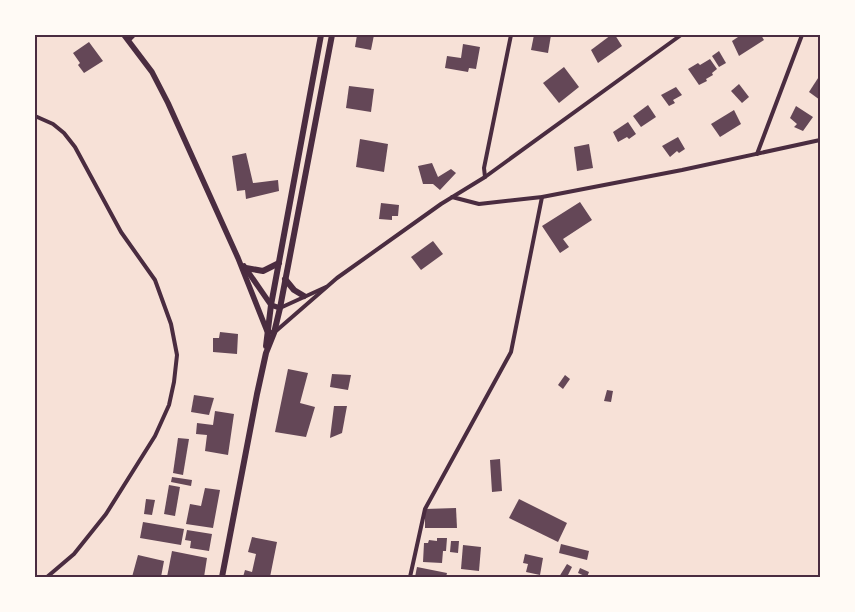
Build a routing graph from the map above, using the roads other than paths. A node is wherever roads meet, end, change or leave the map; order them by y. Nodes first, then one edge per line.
1 (124, 35) edge
2 (134, 35) edge
3 (321, 35) edge
4 (332, 35) edge
5 (511, 35) edge
6 (681, 35) edge
7 (802, 35) edge
8 (129, 40) junction
9 (35, 116) edge
10 (820, 140) edge
11 (757, 154) junction
12 (484, 177) junction
13 (452, 197) junction
14 (542, 197) junction
15 (288, 215) junction
16 (297, 218) junction
17 (238, 258) junction
18 (279, 263) junction
19 (246, 268) junction
20 (285, 279) junction
21 (326, 287) junction
22 (304, 296) junction
23 (271, 305) junction
24 (280, 308) junction
25 (270, 332) junction
26 (47, 577) edge
27 (222, 577) edge
28 (410, 577) edge

1 - 8 main road
2 - 8 street
3 - 15 highway
4 - 16 highway
5 - 12 street
6 - 12 street
7 - 11 street
8 - 17 main road
9 - 26 street
10 - 11 street
11 - 14 street
12 - 13 street
13 - 14 street
13 - 21 street
14 - 28 street
15 - 16 highway
15 - 18 highway
16 - 20 highway
17 - 19 main road
17 - 25 main road
18 - 19 highway
18 - 23 highway
19 - 23 main road
20 - 22 highway
20 - 24 highway
21 - 22 street
21 - 25 street
22 - 24 street
23 - 24 main road
23 - 25 highway
24 - 25 highway
25 - 27 highway

